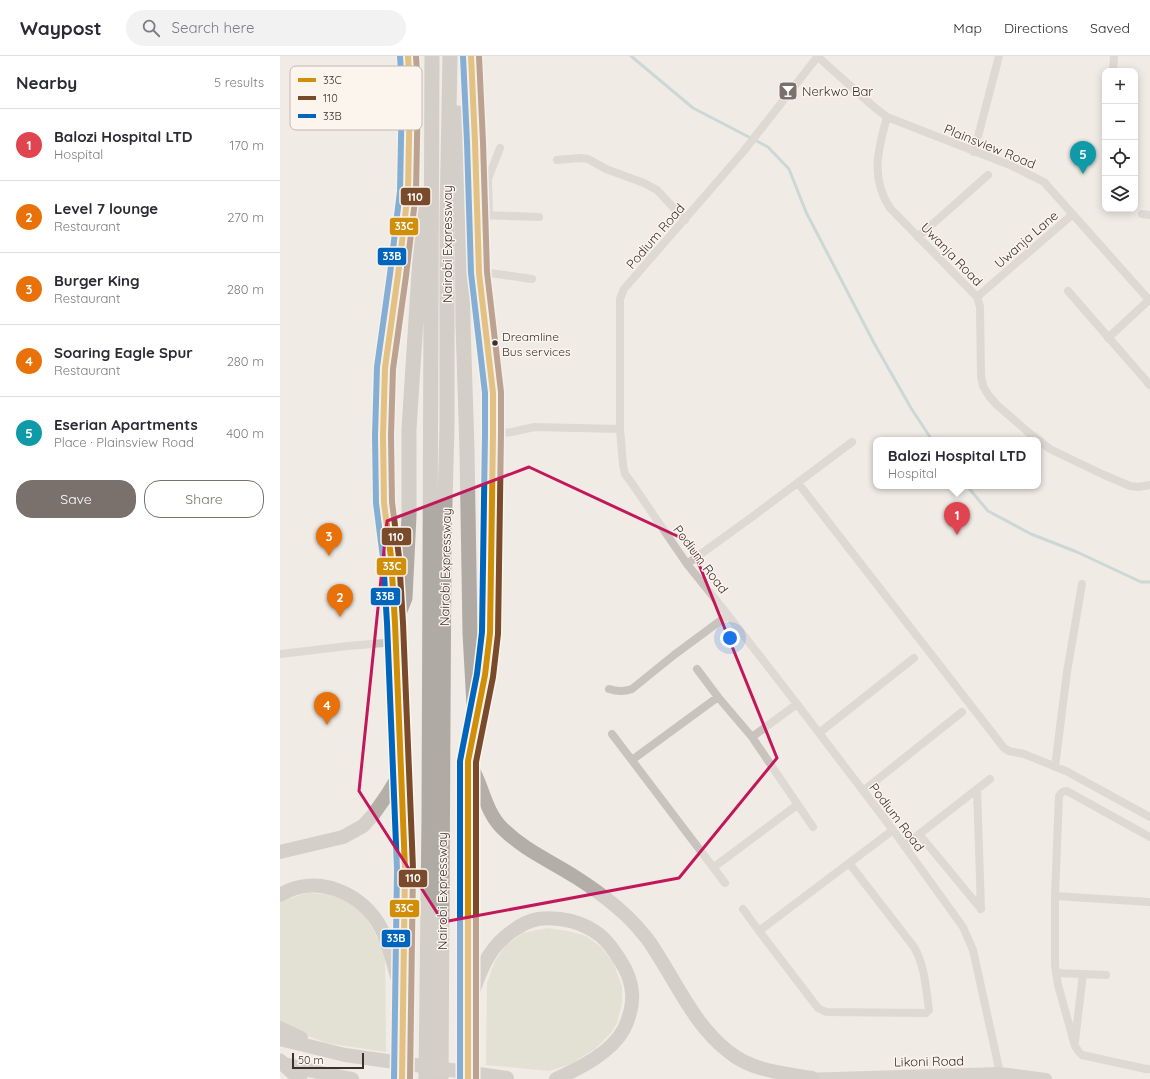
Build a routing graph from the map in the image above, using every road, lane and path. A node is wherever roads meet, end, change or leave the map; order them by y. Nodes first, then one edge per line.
1 (408, 56) edge
2 (432, 56) edge
3 (450, 56) edge
4 (457, 56) edge
5 (471, 56) edge
6 (817, 56) edge
7 (1000, 56) edge
8 (1114, 56) edge
9 (409, 66) edge
10 (1113, 68) edge
11 (887, 117) junction
12 (409, 130) edge
13 (432, 144) junction
14 (500, 148) dead end
15 (974, 152) junction
16 (557, 160) dead end
17 (988, 175) dead end
18 (1073, 214) junction
19 (483, 215) junction
20 (539, 217) dead end
21 (685, 220) junction
22 (918, 237) junction
23 (479, 273) junction
24 (532, 279) dead end
25 (1068, 291) dead end
26 (977, 297) junction
27 (1150, 301) edge
28 (1108, 338) junction
29 (1150, 385) edge
30 (620, 429) junction
31 (493, 434) junction
32 (1035, 437) edge
33 (852, 442) dead end
34 (1041, 442) edge
35 (798, 483) junction
36 (1150, 485) edge
37 (687, 564) junction
38 (1082, 584) dead end
39 (728, 615) junction
40 (395, 622) junction
41 (396, 642) junction
42 (437, 647) junction
43 (280, 654) edge
44 (914, 658) dead end
45 (697, 669) dead end
46 (609, 689) dead end
47 (718, 697) junction
48 (797, 704) junction
49 (962, 712) dead end
50 (476, 724) junction
51 (819, 733) junction
52 (612, 734) dead end
53 (752, 737) junction
54 (632, 760) junction
55 (468, 761) junction
56 (1054, 766) junction
57 (402, 770) junction
58 (990, 779) dead end
59 (977, 788) junction
60 (863, 791) junction
61 (797, 805) junction
62 (1150, 817) edge
63 (813, 827) dead end
64 (893, 830) junction
65 (919, 834) junction
66 (1150, 837) edge
67 (904, 846) junction
68 (280, 852) edge
69 (849, 863) junction
70 (714, 867) junction
71 (725, 882) dead end
72 (280, 895) edge
73 (1055, 896) junction
74 (1150, 902) edge
75 (743, 909) dead end
76 (759, 932) junction
77 (1056, 973) junction
78 (1083, 974) junction
79 (1106, 976) dead end
80 (403, 997) junction
81 (467, 1010) junction
82 (280, 1028) edge
83 (280, 1039) edge
84 (1075, 1046) junction
85 (328, 1051) junction
86 (280, 1062) edge
87 (1150, 1069) edge
88 (1000, 1073) junction
89 (507, 1078) edge
90 (805, 1078) edge
91 (300, 1079) edge
92 (351, 1079) edge
93 (402, 1079) edge
94 (426, 1079) edge
95 (441, 1079) edge
96 (468, 1079) edge
97 (514, 1079) edge
98 (556, 1079) edge
99 (1046, 1079) edge

1 - 9 highway
2 - 13 highway, Nairobi Expressway
3 - 42 highway, Nairobi Expressway
4 - 50 highway
5 - 19 highway
6 - 11 street, Plainsview Road
6 - 21 street, Podium Road
7 - 15 street
8 - 10 street
11 - 15 street, Plainsview Road
11 - 22 street, Uwanja Road
12 - 40 highway
13 - 40 highway
13 - 42 highway, Nairobi Expressway
14 - 19 street
15 - 18 street, Plainsview Road
16 - 21 street
17 - 22 street
18 - 26 street, Uwanja Lane
18 - 27 street, Plainsview Road
19 - 20 street
19 - 23 highway
21 - 30 street, Podium Road
22 - 26 street, Uwanja Road
23 - 24 street
23 - 31 highway
25 - 28 street
26 - 32 street, Uwanja Road
27 - 28 street
28 - 29 street
30 - 31 street
30 - 37 street, Podium Road
31 - 50 highway
33 - 35 street
34 - 36 street, Uwanja Road
35 - 37 street
35 - 56 street
37 - 39 street, Podium Road
38 - 56 street
39 - 46 street
39 - 48 street, Podium Road
40 - 41 highway
41 - 43 street
41 - 57 highway
42 - 94 highway, Nairobi Expressway
42 - 95 highway, Nairobi Expressway
44 - 51 street
45 - 47 street
47 - 53 street
47 - 54 street
48 - 51 street, Podium Road
48 - 53 street
49 - 60 street
50 - 55 highway
51 - 60 street, Podium Road
52 - 54 street
53 - 61 street
54 - 70 street
55 - 81 highway
55 - 90 highway
56 - 62 street
57 - 68 highway
57 - 80 highway
58 - 59 street
59 - 65 street
59 - 65 street
60 - 64 street, Podium Road
61 - 63 street
61 - 70 street
64 - 67 street, Podium Road
64 - 69 street
65 - 67 street
66 - 73 street
67 - 88 street, Podium Road
69 - 76 street
69 - 76 street
70 - 71 street
72 - 80 highway
73 - 74 street
73 - 77 street
75 - 76 street
77 - 78 street
77 - 84 street
78 - 79 street
78 - 84 street
80 - 93 highway
81 - 96 highway
81 - 98 highway
82 - 85 highway
83 - 85 highway
84 - 87 street
85 - 89 highway, bridge
86 - 91 highway, bridge
86 - 92 highway
88 - 90 main road, Likoni Road
88 - 99 main road, Likoni Road
89 - 97 highway

